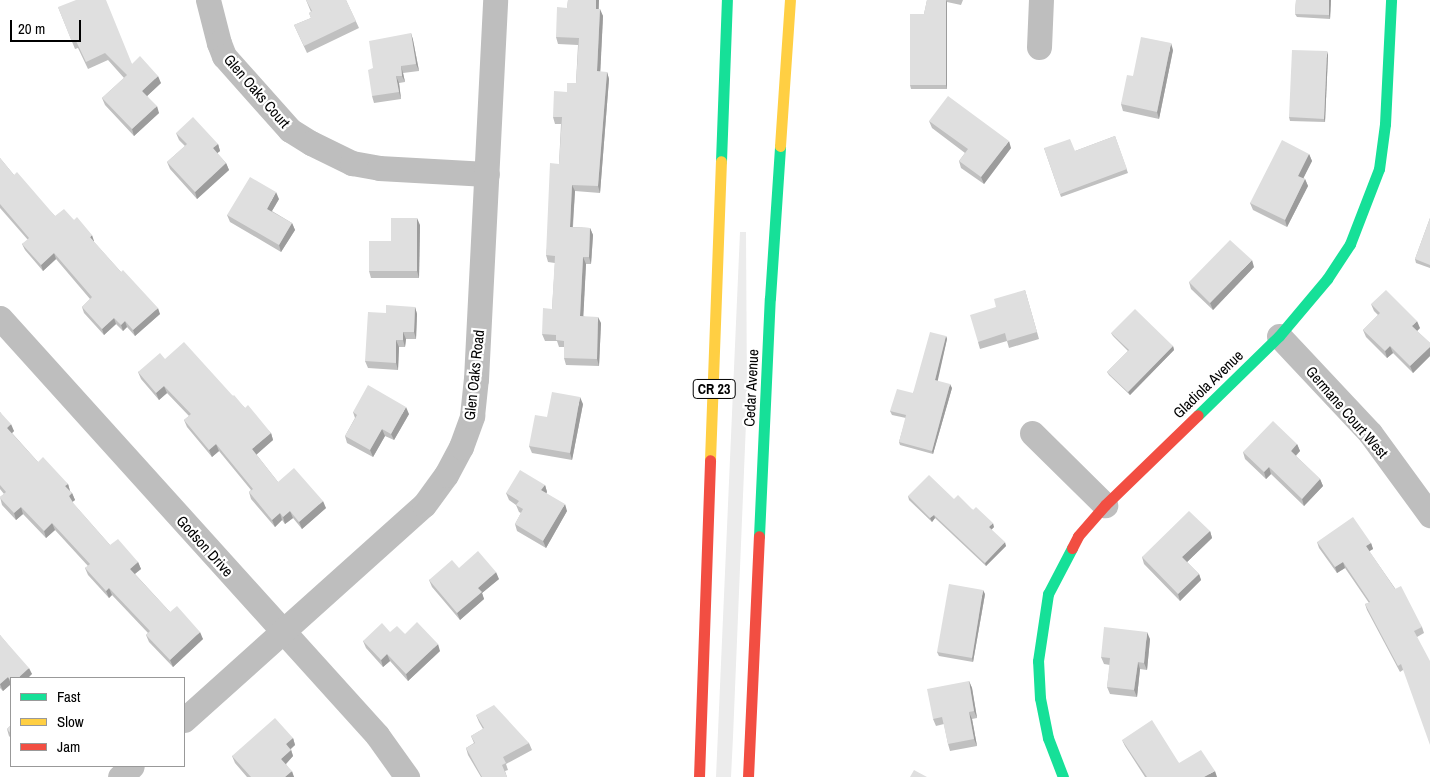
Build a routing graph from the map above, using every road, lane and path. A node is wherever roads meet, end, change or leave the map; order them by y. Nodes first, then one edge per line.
1 (208, 0) edge
2 (495, 0) edge
3 (727, 0) edge
4 (790, 0) edge
5 (1041, 0) edge
6 (1391, 0) edge
7 (1039, 48) dead end
8 (487, 174) junction
9 (0, 318) edge
10 (1279, 336) junction
11 (1032, 433) dead end
12 (1104, 505) junction
13 (1430, 516) edge
14 (283, 633) junction
15 (185, 719) edge
16 (131, 767) edge
17 (120, 777) edge
18 (407, 777) edge
19 (699, 777) edge
20 (748, 777) edge
21 (1062, 777) edge

1 - 8 street, Glen Oaks Court
2 - 8 street, Glen Oaks Road
3 - 19 main road, CR 23
4 - 20 main road, Cedar Avenue
5 - 7 street
6 - 10 main road, Gladiola Avenue
8 - 14 street, Glen Oaks Road
9 - 14 street, Godson Drive
10 - 12 main road, Gladiola Avenue
10 - 13 street, Germane Court West
11 - 12 street
12 - 21 main road, Gladiola Avenue
14 - 15 street, Glen Oaks Road
14 - 18 street, Godson Drive
16 - 17 street

